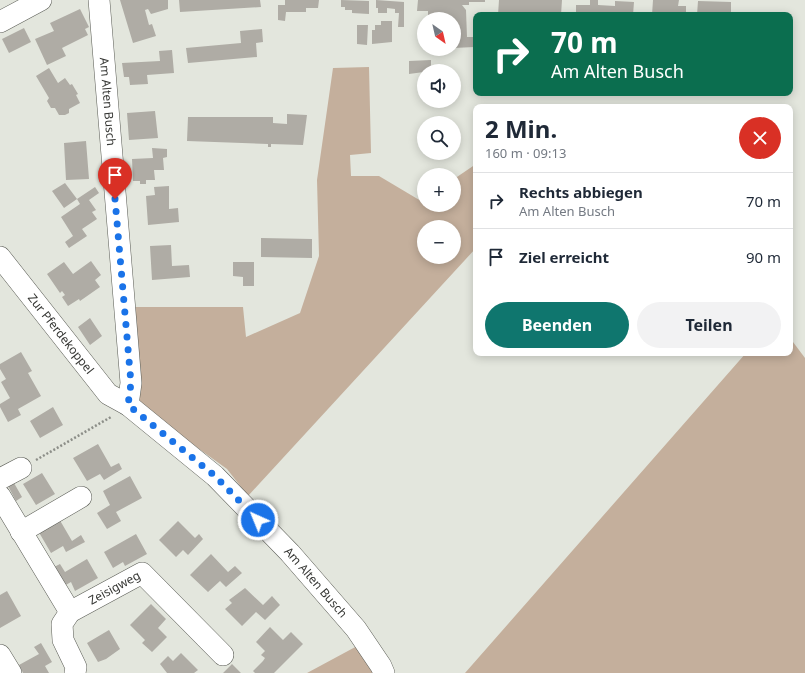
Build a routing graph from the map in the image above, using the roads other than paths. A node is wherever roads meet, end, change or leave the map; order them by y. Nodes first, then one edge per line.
1 (41, 0) edge
2 (99, 0) edge
3 (0, 22) edge
4 (0, 257) edge
5 (128, 405) junction
6 (21, 468) road end
7 (0, 479) edge
8 (0, 496) edge
9 (81, 497) dead end
10 (21, 532) junction
11 (70, 612) junction
12 (0, 655) edge
13 (223, 655) dead end
14 (11, 673) edge
15 (76, 673) edge
16 (384, 673) edge

1 - 3 street
2 - 5 street, Am Alten Busch
4 - 5 street, Zur Pferdekoppel
5 - 16 street, Am Alten Busch
6 - 7 street
8 - 10 street
9 - 10 street
10 - 11 street
11 - 13 street, Zeisigweg
11 - 15 street
12 - 14 street

